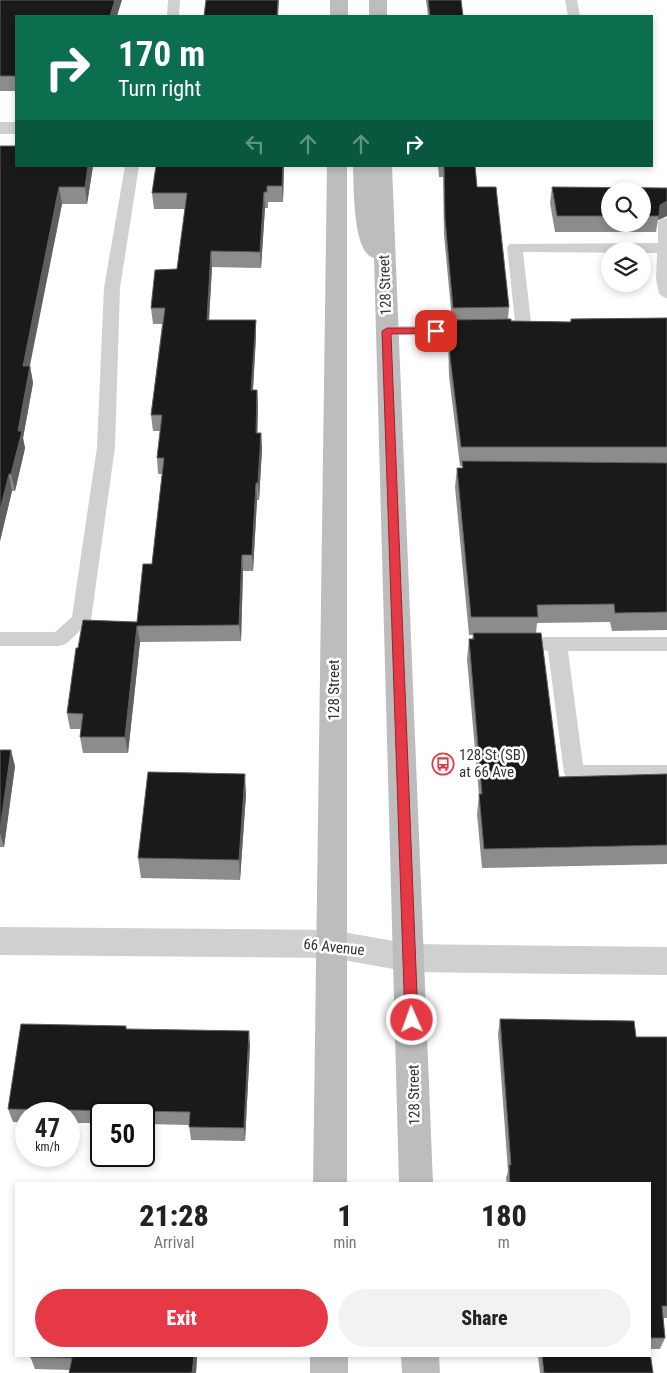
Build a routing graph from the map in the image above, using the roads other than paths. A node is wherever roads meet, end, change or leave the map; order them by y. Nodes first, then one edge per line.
1 (174, 0) edge
2 (339, 0) edge
3 (378, 0) edge
4 (571, 0) edge
5 (173, 15) edge
6 (339, 15) edge
7 (378, 15) edge
8 (574, 15) edge
9 (0, 128) edge
10 (15, 128) edge
11 (132, 167) edge
12 (337, 167) edge
13 (363, 167) edge
14 (382, 167) edge
15 (666, 222) edge
16 (665, 248) junction
17 (385, 266) junction
18 (667, 294) edge
19 (387, 331) junction
20 (524, 331) junction
21 (543, 331) edge
22 (0, 639) edge
23 (521, 644) edge
24 (557, 644) junction
25 (667, 644) edge
26 (667, 773) edge
27 (0, 941) edge
28 (332, 944) junction
29 (410, 958) junction
30 (667, 961) edge
31 (330, 1182) edge
32 (416, 1182) edge
33 (329, 1357) edge
34 (420, 1357) edge
35 (329, 1373) edge
36 (421, 1373) edge

1 - 5 lane
2 - 6 main road
3 - 7 main road
4 - 8 lane
9 - 10 street
11 - 22 lane
12 - 28 main road, 128 Street
13 - 17 main road
14 - 17 main road, 128 Street
15 - 16 lane
16 - 18 lane
16 - 20 lane
17 - 19 main road, 128 Street
19 - 20 lane
19 - 29 main road, 128 Street
20 - 21 lane
23 - 24 lane
24 - 25 lane
24 - 26 lane
27 - 28 street, 66 Avenue
28 - 29 street, 66 Avenue
28 - 31 main road, 128 Street
29 - 30 street, 66 Avenue
29 - 32 main road, 128 Street
33 - 35 main road
34 - 36 main road

